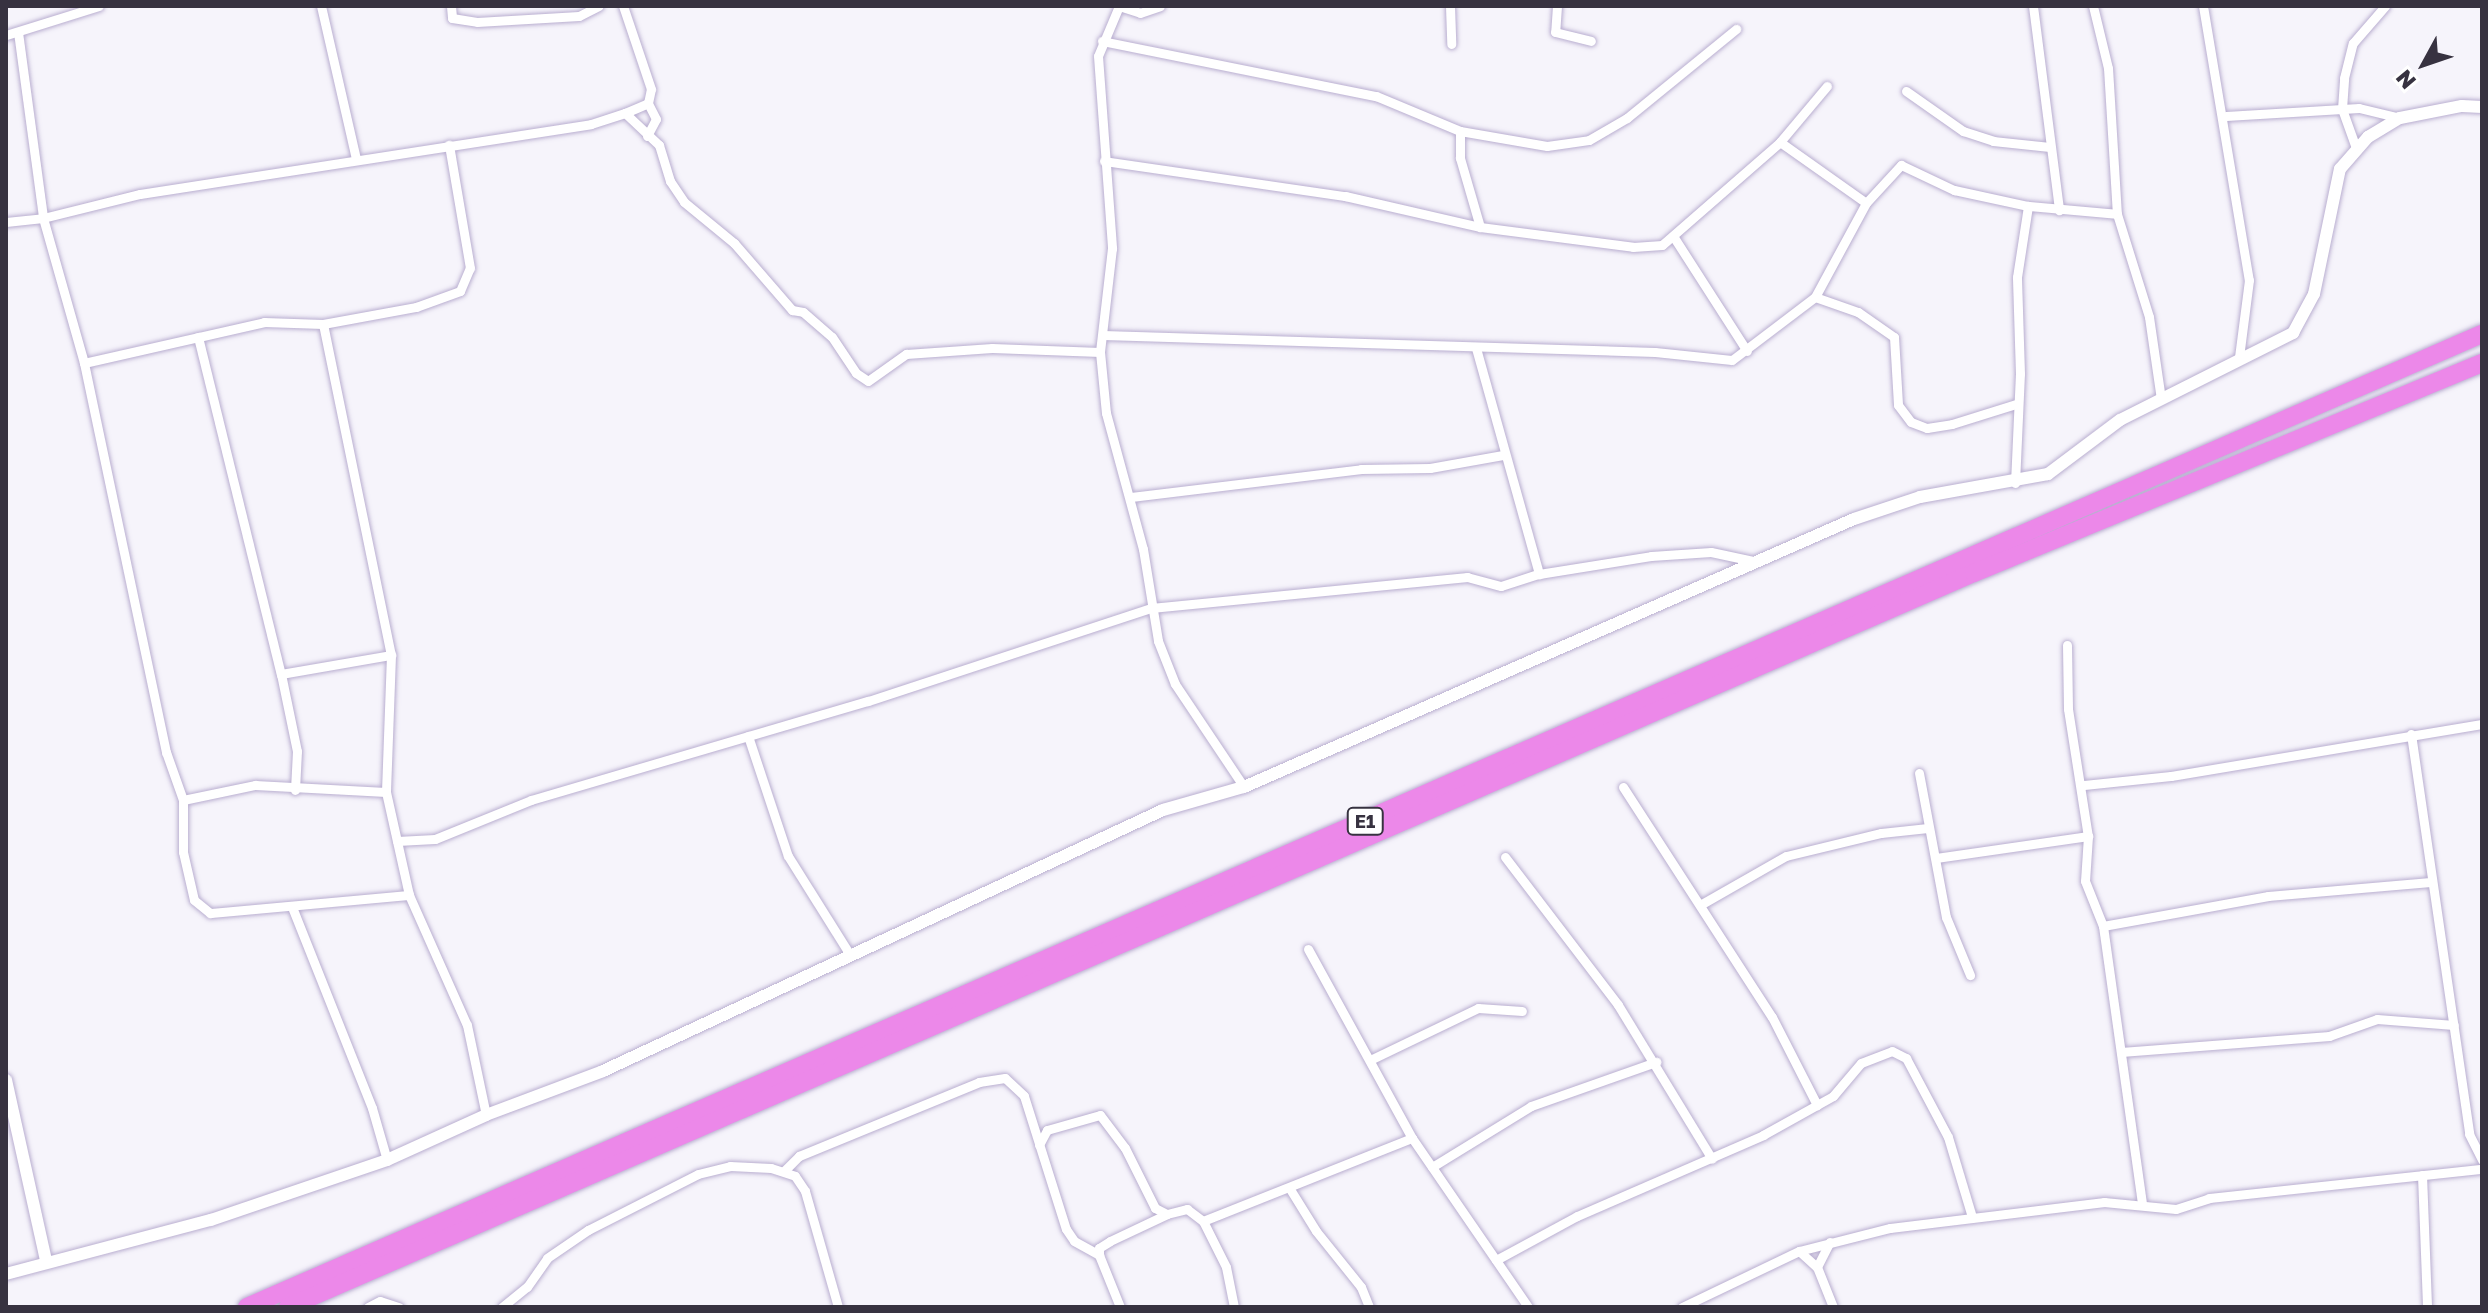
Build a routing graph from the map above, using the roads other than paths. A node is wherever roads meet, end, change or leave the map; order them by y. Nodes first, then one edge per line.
1 (99, 6) edge
2 (321, 6) edge
3 (451, 6) edge
4 (599, 6) edge
5 (623, 6) edge
6 (1119, 6) edge
7 (1160, 6) edge
8 (1450, 6) edge
9 (1557, 6) edge
10 (2033, 6) edge
11 (2093, 6) edge
12 (2203, 6) edge
13 (2385, 6) edge
14 (1736, 29) dead end
15 (18, 32) junction
16 (6, 35) edge
17 (1102, 41) junction
18 (1591, 41) dead end
19 (1451, 44) dead end
20 (1827, 86) dead end
21 (1906, 91) dead end
22 (648, 103) junction
23 (2482, 107) edge
24 (2342, 109) junction
25 (625, 113) junction
26 (2226, 116) junction
27 (2400, 118) junction
28 (1460, 131) junction
29 (647, 136) junction
30 (1780, 142) junction
31 (449, 145) junction
32 (2050, 147) junction
33 (2356, 148) junction
34 (356, 159) junction
35 (1104, 161) junction
36 (1866, 203) junction
37 (2028, 206) junction
38 (2059, 210) junction
39 (2117, 214) junction
40 (43, 218) junction
41 (6, 222) edge
42 (1480, 227) junction
43 (1675, 239) junction
44 (1815, 297) junction
45 (323, 324) junction
46 (2482, 334) edge
47 (1103, 335) junction
48 (198, 337) junction
49 (1476, 348) junction
50 (1747, 351) junction
51 (1100, 352) junction
52 (2239, 357) junction
53 (84, 363) junction
54 (2482, 363) edge
55 (2161, 399) junction
56 (2016, 404) junction
57 (1503, 455) junction
58 (2015, 483) junction
59 (1131, 497) junction
60 (1753, 561) junction
61 (1539, 574) junction
62 (1151, 608) junction
63 (2067, 645) dead end
64 (391, 655) junction
65 (281, 674) junction
66 (2482, 724) edge
67 (2411, 734) junction
68 (748, 736) junction
69 (1919, 773) dead end
70 (2084, 785) junction
71 (1244, 787) junction
72 (1623, 787) dead end
73 (295, 790) junction
74 (386, 792) junction
75 (183, 800) junction
76 (1928, 828) junction
77 (2088, 836) junction
78 (397, 841) junction
79 (1505, 857) dead end
80 (1936, 858) junction
81 (2430, 882) junction
82 (409, 895) junction
83 (1700, 905) junction
84 (292, 907) junction
85 (2103, 926) junction
86 (1308, 949) dead end
87 (850, 955) junction
88 (1970, 975) dead end
89 (1522, 1011) dead end
90 (2454, 1025) junction
91 (2121, 1052) junction
92 (1370, 1060) junction
93 (1656, 1062) junction
94 (6, 1080) edge
95 (1817, 1105) junction
96 (486, 1115) junction
97 (1412, 1138) junction
98 (1039, 1145) junction
99 (1712, 1159) junction
100 (387, 1160) junction
101 (2482, 1160) edge
102 (1432, 1167) junction
103 (2482, 1169) edge
104 (785, 1170) junction
105 (2422, 1175) junction
106 (1290, 1189) junction
107 (2142, 1202) junction
108 (1167, 1214) junction
109 (1972, 1217) junction
110 (1203, 1221) junction
111 (1830, 1242) junction
112 (1799, 1251) junction
113 (1099, 1255) junction
114 (46, 1260) junction
115 (1496, 1260) junction
116 (1817, 1267) junction
117 (6, 1274) edge
118 (1714, 1291) junction
119 (1688, 1306) edge
120 (247, 1307) edge
121 (288, 1307) edge
122 (368, 1307) edge
123 (399, 1307) edge
124 (502, 1307) edge
125 (838, 1307) edge
126 (1120, 1307) edge
127 (1234, 1307) edge
128 (1369, 1307) edge
129 (1528, 1307) edge
130 (1705, 1307) edge
131 (1833, 1307) edge
132 (2427, 1307) edge

1 - 15 street
2 - 34 street
3 - 4 street
5 - 22 street
6 - 7 street
6 - 17 street
8 - 19 street
9 - 18 street
10 - 32 street
11 - 39 street
12 - 26 street
13 - 24 street
14 - 28 street
15 - 16 street
15 - 40 street
17 - 28 street
17 - 35 street
20 - 30 street
21 - 32 street
22 - 25 street
22 - 29 street
23 - 27 street
24 - 26 street
24 - 27 street
24 - 33 street
25 - 29 street
25 - 31 street
26 - 52 street
27 - 33 street
28 - 42 street
29 - 51 street
30 - 36 street
30 - 43 street
31 - 34 street
31 - 45 street
32 - 38 street
33 - 52 street
34 - 40 street
35 - 42 street
35 - 47 street
36 - 37 street
36 - 44 street
37 - 38 street
37 - 56 street
38 - 39 street
39 - 55 street
40 - 41 street
40 - 53 street
42 - 43 street
43 - 50 street
44 - 50 street
44 - 56 street
45 - 48 street
45 - 64 street
46 - 120 highway, E1
47 - 49 street
47 - 51 street
48 - 53 street
48 - 65 street
49 - 50 street
49 - 57 street
51 - 59 street
52 - 55 street
53 - 75 street
54 - 121 highway, E1
55 - 58 street
56 - 58 street
57 - 59 street
57 - 61 street
58 - 60 street
59 - 62 street
60 - 61 street
60 - 71 street
61 - 62 street
62 - 68 street
62 - 71 street
63 - 70 street
64 - 65 street
64 - 74 street
65 - 73 street
66 - 67 street
67 - 70 street
67 - 81 street
68 - 78 street
68 - 87 street
69 - 76 street
70 - 77 street
71 - 87 street
72 - 83 street
73 - 74 street
73 - 75 street
74 - 78 street
75 - 84 street
76 - 80 street
76 - 83 street
77 - 80 street
77 - 85 street
78 - 82 street
79 - 93 street
80 - 88 street
81 - 85 street
81 - 90 street
82 - 84 street
82 - 96 street
83 - 95 street
84 - 100 street
85 - 91 street
86 - 92 street
87 - 96 street
89 - 92 street
90 - 91 street
90 - 101 street
91 - 107 street
92 - 97 street
93 - 99 street
93 - 102 street
94 - 114 street
95 - 99 street
95 - 109 street
96 - 100 street
97 - 102 street
97 - 106 street
98 - 104 street
98 - 108 street
98 - 113 street
99 - 115 street
100 - 114 street
102 - 115 street
103 - 105 street
104 - 124 street
104 - 125 street
105 - 107 street
105 - 132 street
106 - 110 street
106 - 128 street
107 - 109 street
108 - 110 street
108 - 113 street
109 - 111 street
110 - 127 street
111 - 112 street
111 - 116 street
112 - 116 street
112 - 118 street
113 - 126 street
114 - 117 street
115 - 129 street
116 - 131 street
118 - 119 street
118 - 130 street
122 - 123 street

